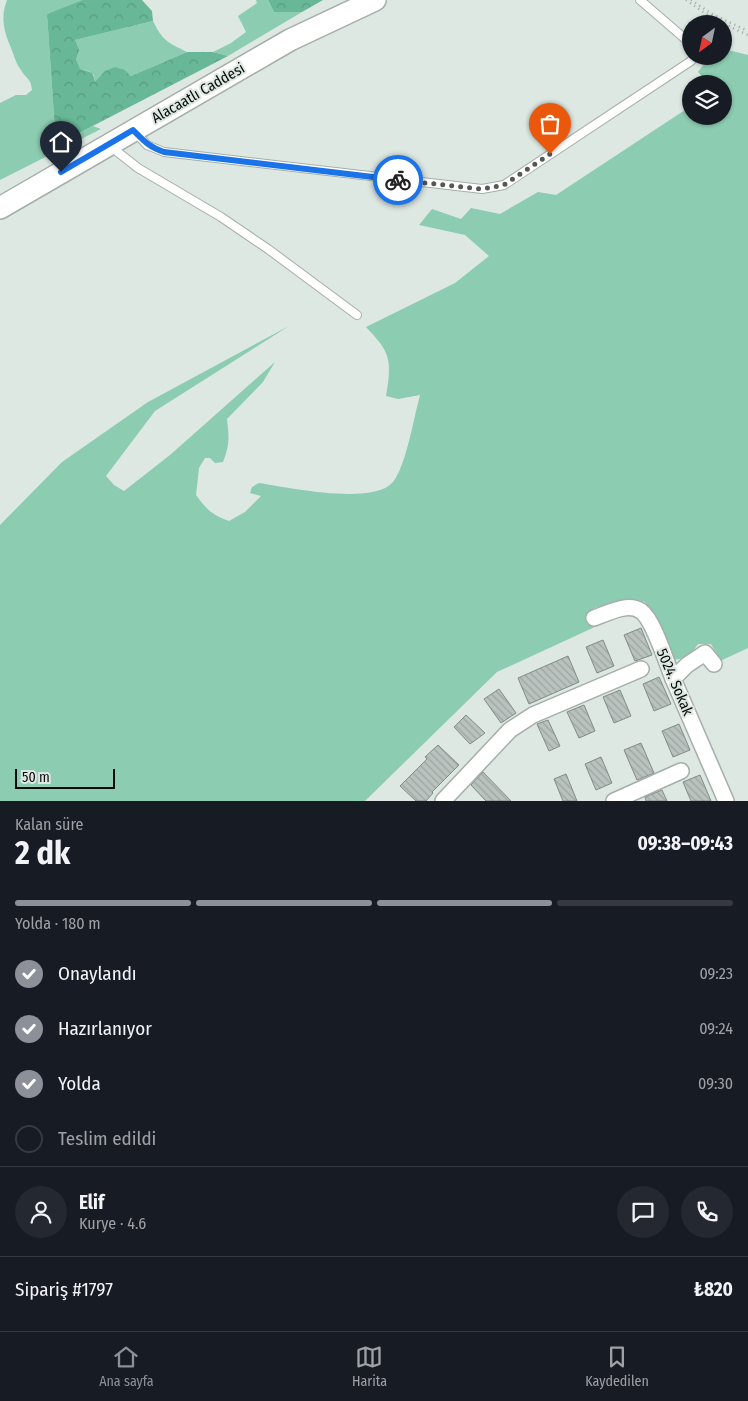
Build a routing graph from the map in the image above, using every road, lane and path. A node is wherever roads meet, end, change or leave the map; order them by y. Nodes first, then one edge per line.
1 (375, 0) edge
2 (640, 0) edge
3 (689, 1) edge
4 (708, 15) edge
5 (732, 28) edge
6 (748, 30) edge
7 (746, 35) edge
8 (682, 36) edge
9 (685, 65) edge
10 (133, 130) junction
11 (109, 145) junction
12 (0, 208) edge
13 (357, 315) dead end
14 (594, 618) dead end
15 (714, 664) dead end
16 (641, 669) dead end
17 (673, 679) junction
18 (681, 771) dead end
19 (444, 801) edge
20 (614, 801) edge
21 (726, 801) edge

1 - 10 main road, Alacaatlı Caddesi
2 - 8 lane
3 - 4 path
3 - 6 path
5 - 7 path
6 - 7 path
9 - 10 lane
10 - 11 main road, Alacaatlı Caddesi
11 - 12 main road, Alacaatlı Caddesi
11 - 13 lane
14 - 17 street, 5024. Sokak
15 - 17 street
16 - 19 street
17 - 21 street, 5024. Sokak
18 - 20 street

